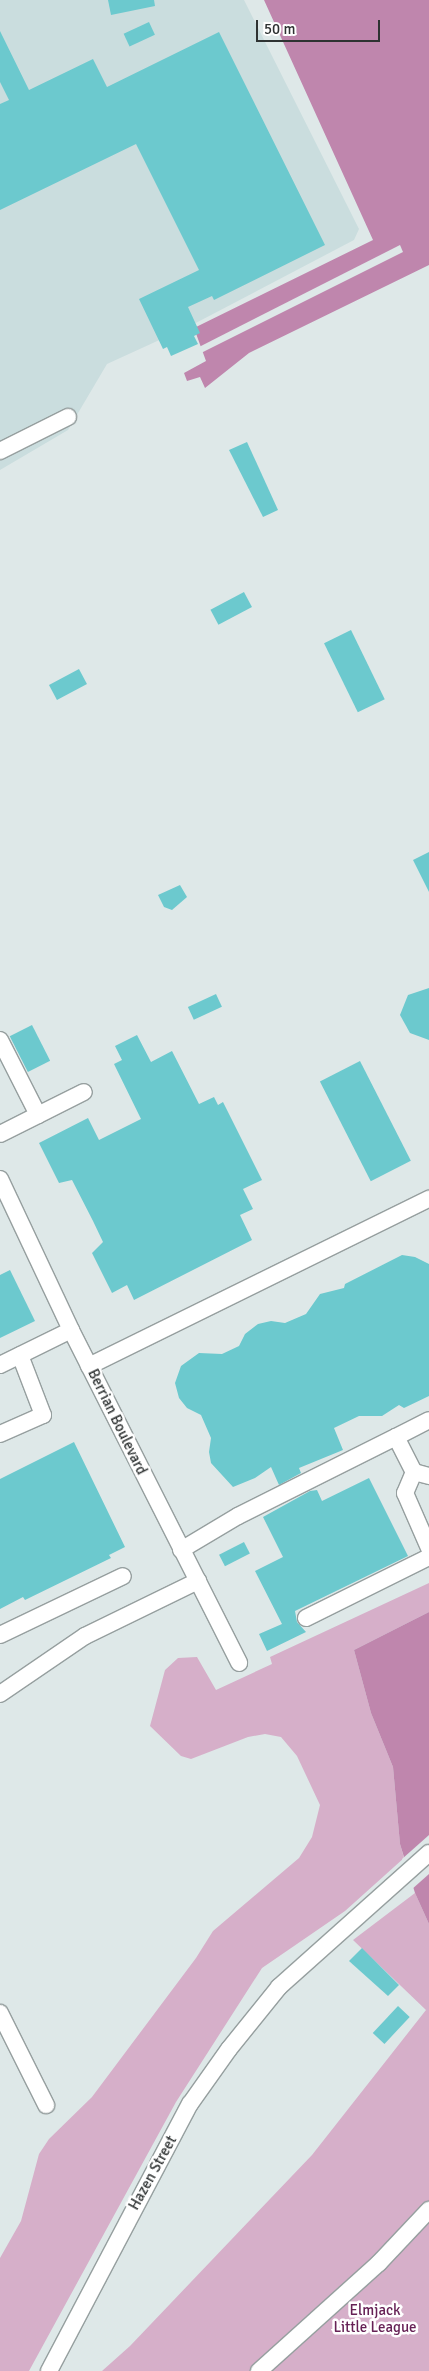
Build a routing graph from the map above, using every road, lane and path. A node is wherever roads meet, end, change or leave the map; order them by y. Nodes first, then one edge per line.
1 (68, 417) dead end
2 (0, 451) edge
3 (0, 1040) edge
4 (84, 1092) dead end
5 (38, 1115) junction
6 (0, 1134) edge
7 (0, 1179) edge
8 (429, 1199) edge
9 (71, 1330) junction
10 (20, 1355) junction
11 (0, 1365) edge
12 (89, 1366) junction
13 (429, 1420) edge
14 (0, 1434) edge
15 (396, 1436) junction
16 (422, 1474) edge
17 (425, 1530) edge
18 (429, 1548) edge
19 (181, 1550) junction
20 (429, 1557) edge
21 (123, 1576) dead end
22 (198, 1581) junction
23 (306, 1618) dead end
24 (0, 1635) edge
25 (239, 1663) dead end
26 (0, 1694) edge
27 (429, 1853) edge
28 (0, 2013) edge
29 (46, 2105) dead end
30 (429, 2210) edge
31 (49, 2371) edge
32 (259, 2371) edge

1 - 2 street
3 - 5 street
4 - 5 street
5 - 6 street
7 - 9 street, Berrian Boulevard
8 - 12 street
9 - 10 street
9 - 12 street, Berrian Boulevard
10 - 11 street
10 - 14 street
12 - 19 street, Berrian Boulevard
13 - 15 street
15 - 16 street
15 - 19 street
16 - 17 street
17 - 18 street
19 - 22 street, Berrian Boulevard
20 - 23 street
21 - 24 street
22 - 25 street, Berrian Boulevard
22 - 26 street
27 - 31 street, Hazen Street
28 - 29 street
30 - 32 street

